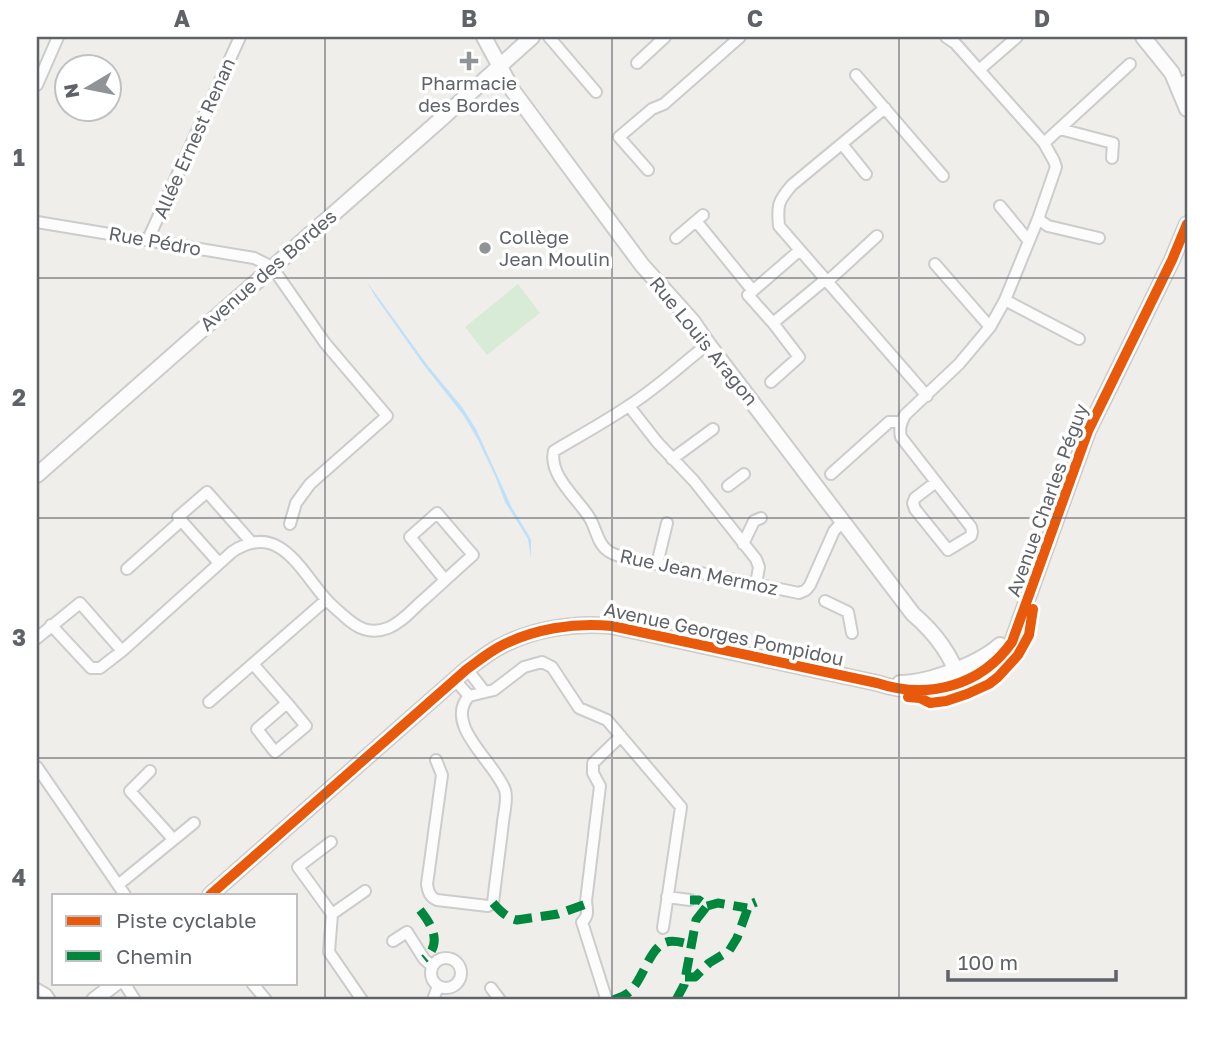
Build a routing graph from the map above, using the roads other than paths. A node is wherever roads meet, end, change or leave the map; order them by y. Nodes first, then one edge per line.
1 (58, 37) edge
2 (240, 37) edge
3 (484, 37) edge
4 (532, 37) edge
5 (549, 37) edge
6 (665, 37) edge
7 (740, 37) edge
8 (1017, 37) edge
9 (1143, 37) edge
10 (954, 39) edge
11 (637, 63) dead end
12 (1130, 64) dead end
13 (499, 65) junction
14 (979, 70) junction
15 (856, 75) dead end
16 (38, 80) edge
17 (1183, 83) edge
18 (596, 92) dead end
19 (885, 108) junction
20 (1187, 109) edge
21 (1060, 128) junction
22 (1044, 143) junction
23 (842, 144) junction
24 (1112, 158) dead end
25 (648, 170) dead end
26 (866, 174) dead end
27 (943, 176) dead end
28 (1000, 206) dead end
29 (1038, 219) junction
30 (37, 222) edge
31 (1187, 224) edge
32 (877, 236) dead end
33 (676, 238) dead end
34 (1099, 239) dead end
35 (149, 240) junction
36 (1028, 240) junction
37 (800, 250) junction
38 (935, 264) dead end
39 (272, 267) junction
40 (827, 280) junction
41 (753, 291) junction
42 (1004, 300) junction
43 (773, 323) junction
44 (990, 327) junction
45 (1079, 339) dead end
46 (708, 344) junction
47 (771, 382) dead end
48 (927, 396) junction
49 (629, 406) junction
50 (901, 422) junction
51 (713, 429) dead end
52 (672, 459) junction
53 (744, 474) dead end
54 (831, 474) dead end
55 (37, 475) edge
56 (936, 482) junction
57 (728, 486) dead end
58 (761, 518) dead end
59 (182, 520) junction
60 (844, 521) junction
61 (667, 523) dead end
62 (290, 524) dead end
63 (252, 543) junction
64 (743, 544) junction
65 (219, 563) junction
66 (657, 564) junction
67 (127, 569) dead end
68 (445, 580) junction
69 (756, 584) junction
70 (806, 590) junction
71 (326, 600) junction
72 (51, 625) junction
73 (852, 633) dead end
74 (37, 638) edge
75 (122, 651) junction
76 (253, 664) junction
77 (467, 669) junction
78 (952, 678) junction
79 (455, 680) junction
80 (484, 691) junction
81 (470, 696) junction
82 (209, 702) dead end
83 (287, 703) junction
84 (621, 736) junction
85 (436, 760) dead end
86 (37, 766) edge
87 (150, 771) dead end
88 (194, 823) dead end
89 (173, 839) junction
90 (331, 842) dead end
91 (118, 885) junction
92 (365, 891) dead end
93 (124, 894) edge
94 (210, 894) edge
95 (667, 897) junction
96 (690, 900) dead end
97 (332, 914) junction
98 (663, 928) dead end
99 (393, 941) dead end
100 (432, 965) junction
101 (102, 984) edge
102 (115, 984) edge
103 (125, 984) edge
104 (253, 984) edge
105 (438, 986) junction
106 (491, 988) dead end
107 (37, 989) edge
108 (606, 998) dead end
109 (50, 1000) edge
110 (83, 1000) edge
111 (94, 1000) edge
112 (135, 1000) edge
113 (265, 1000) edge
114 (362, 1000) edge
115 (433, 1000) edge
116 (500, 1000) edge

1 - 16 street
2 - 35 street, Allée Ernest Renan
3 - 13 street, Rue Louis Aragon
4 - 13 street, Avenue des Bordes
5 - 18 street
6 - 11 street
7 - 25 street
8 - 14 street
9 - 17 street
10 - 14 street
12 - 21 street
13 - 39 street, Avenue des Bordes
13 - 46 street, Rue Louis Aragon
14 - 22 street
15 - 19 street
17 - 20 street
19 - 23 street
19 - 27 street
21 - 22 street
21 - 24 street
22 - 29 street
23 - 26 street
23 - 37 street
28 - 36 street
29 - 34 street
29 - 36 street
30 - 35 street, Rue Pédro
31 - 78 street, Avenue Charles Péguy
32 - 40 street
33 - 41 street
35 - 39 street, Rue Pédro
36 - 42 street
37 - 40 street
37 - 41 street
38 - 44 street
39 - 55 street, Avenue des Bordes
39 - 62 street
40 - 43 street
40 - 48 street
41 - 43 street
42 - 44 street
42 - 45 street
43 - 47 street
44 - 48 street
46 - 49 street, Rue Jean Mermoz
46 - 60 street, Rue Louis Aragon
48 - 50 street
49 - 52 street
49 - 66 street, Rue Jean Mermoz
50 - 54 street
50 - 56 street
51 - 52 street
52 - 64 street
53 - 57 street
56 - 56 street
58 - 64 street
59 - 63 street
59 - 65 street
59 - 67 street
60 - 70 street, Rue Jean Mermoz
60 - 78 street, Rue Louis Aragon
61 - 66 street
63 - 65 street
63 - 71 street
64 - 69 street
65 - 75 street
66 - 69 street, Rue Jean Mermoz
68 - 68 street
68 - 71 street
69 - 70 street, Rue Jean Mermoz
70 - 73 street
71 - 76 street
72 - 74 street
72 - 75 street
72 - 75 street
76 - 82 street
76 - 83 street
77 - 78 street, Avenue Georges Pompidou
77 - 79 street, Avenue Georges Pompidou
77 - 80 street
79 - 81 street
79 - 94 street, Avenue Georges Pompidou
80 - 81 street
80 - 84 street
81 - 85 street
83 - 83 street
84 - 95 street
84 - 108 street
86 - 91 street
87 - 89 street
88 - 89 street
89 - 91 street
90 - 97 street
91 - 93 street
92 - 97 street
95 - 96 street
95 - 98 street
97 - 114 street
99 - 100 street
100 - 105 street
100 - 105 street
101 - 110 street
102 - 111 street
103 - 112 street
104 - 113 street
105 - 115 street
106 - 116 street
107 - 109 street

